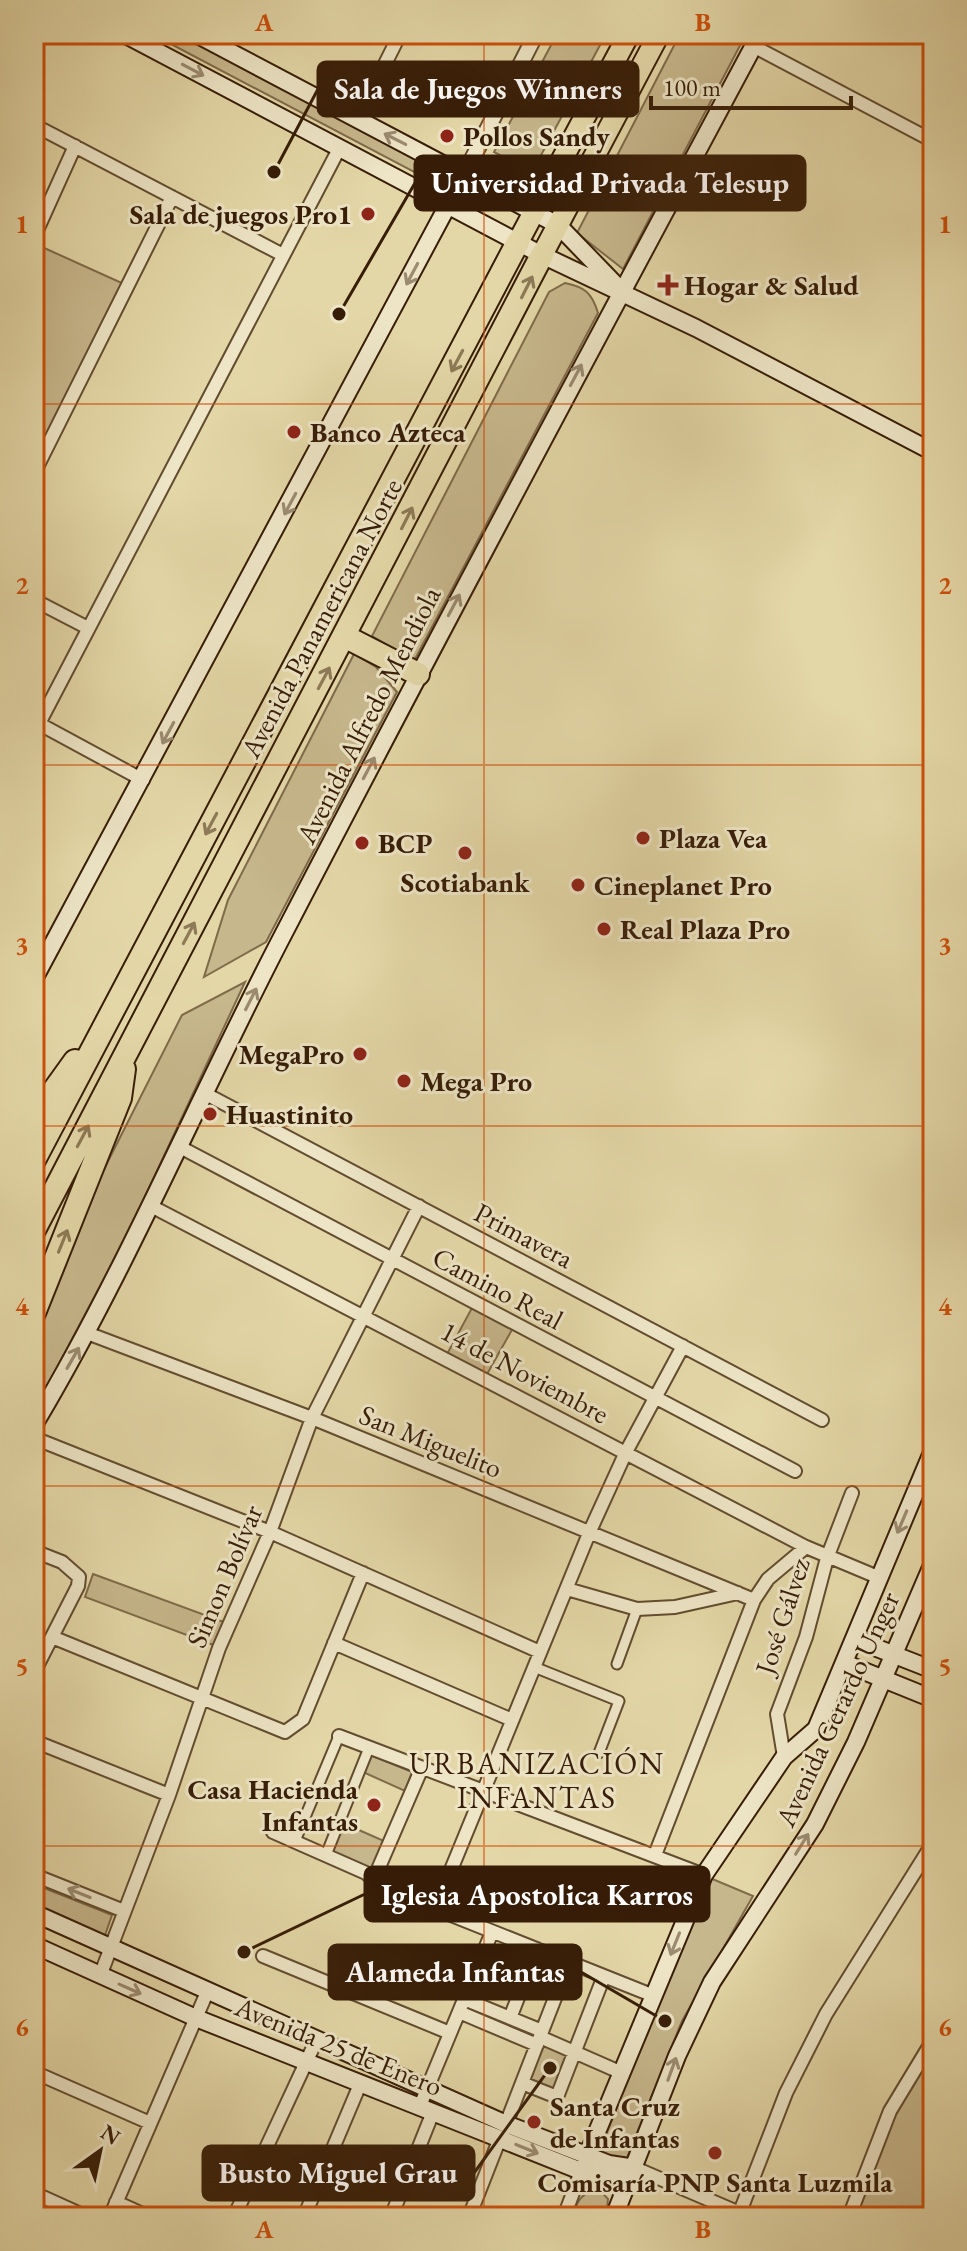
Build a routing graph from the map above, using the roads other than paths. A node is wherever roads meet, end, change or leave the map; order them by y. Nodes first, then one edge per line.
1 (124, 34) edge
2 (196, 34) edge
3 (400, 34) edge
4 (536, 34) edge
5 (629, 34) edge
6 (659, 34) edge
7 (756, 40) edge
8 (357, 120) junction
9 (34, 125) edge
10 (933, 141) edge
11 (75, 146) junction
12 (340, 147) junction
13 (464, 175) junction
14 (172, 197) junction
15 (449, 205) junction
16 (534, 213) junction
17 (558, 225) junction
18 (34, 237) edge
19 (518, 242) junction
20 (283, 255) junction
21 (542, 255) junction
22 (621, 290) junction
23 (933, 452) edge
24 (34, 473) edge
25 (34, 600) edge
26 (88, 628) junction
27 (346, 637) junction
28 (418, 674) junction
29 (36, 726) edge
30 (143, 780) junction
31 (34, 979) edge
32 (106, 1023) junction
33 (127, 1052) junction
34 (204, 1093) junction
35 (34, 1118) edge
36 (178, 1146) junction
37 (34, 1160) edge
38 (149, 1205) junction
39 (419, 1206) junction
40 (34, 1230) edge
41 (392, 1259) junction
42 (34, 1313) edge
43 (362, 1314) junction
44 (87, 1333) junction
45 (683, 1346) junction
46 (656, 1399) junction
47 (312, 1418) junction
48 (822, 1420) dead end
49 (34, 1425) edge
50 (34, 1438) edge
51 (933, 1450) edge
52 (626, 1452) junction
53 (795, 1471) dead end
54 (852, 1493) dead end
55 (590, 1531) junction
56 (270, 1532) junction
57 (806, 1547) junction
58 (34, 1551) edge
59 (827, 1558) junction
60 (933, 1563) edge
61 (363, 1573) junction
62 (880, 1578) junction
63 (567, 1589) junction
64 (738, 1593) junction
65 (754, 1600) junction
66 (637, 1609) junction
67 (52, 1637) junction
68 (854, 1639) junction
69 (334, 1643) junction
70 (540, 1652) junction
71 (894, 1655) junction
72 (844, 1663) junction
73 (617, 1664) dead end
74 (534, 1667) junction
75 (933, 1670) edge
76 (34, 1672) edge
77 (884, 1679) junction
78 (933, 1699) edge
79 (202, 1700) junction
80 (512, 1720) junction
81 (339, 1736) joint
82 (34, 1741) edge
83 (369, 1748) junction
84 (599, 1753) dead end
85 (784, 1757) junction
86 (421, 1770) junction
87 (483, 1791) junction
88 (169, 1795) junction
89 (273, 1832) dead end
90 (295, 1841) junction
91 (933, 1843) edge
92 (326, 1855) junction
93 (655, 1855) junction
94 (34, 1875) edge
95 (704, 1875) junction
96 (373, 1881) junction
97 (435, 1909) junction
98 (124, 1911) junction
99 (34, 1913) edge
100 (492, 1932) junction
101 (34, 1945) edge
102 (110, 1947) junction
103 (537, 1949) junction
104 (263, 1956) dead end
105 (569, 1962) junction
106 (100, 1976) junction
107 (604, 1976) junction
108 (208, 1990) junction
109 (654, 1996) junction
110 (464, 1999) junction
111 (459, 2012) junction
112 (196, 2018) junction
113 (510, 2018) junction
114 (450, 2033) junction
115 (539, 2038) junction
116 (933, 2040) edge
117 (316, 2041) junction
118 (574, 2052) junction
119 (308, 2060) junction
120 (34, 2072) edge
121 (622, 2073) junction
122 (361, 2082) junction
123 (522, 2083) junction
124 (427, 2088) junction
125 (426, 2109) junction
126 (150, 2123) junction
127 (503, 2131) junction
128 (584, 2164) junction
129 (632, 2176) junction
130 (34, 2193) edge
131 (116, 2202) junction
132 (744, 2215) edge
133 (87, 2217) edge
134 (110, 2217) edge
135 (149, 2217) edge
136 (234, 2217) edge
137 (304, 2217) edge
138 (391, 2217) edge
139 (469, 2217) edge
140 (564, 2217) edge
141 (614, 2217) edge
142 (849, 2217) edge

1 -> 12 main road
2 - 8 main road
3 - 8 street
4 - 13 street
5 - 16 highway, Avenida Panamericana Norte
6 - 17 highway, Avenida Panamericana Norte
7 - 10 street
7 - 22 main road, Avenida Alfredo Mendiola
13 -> 8 main road
9 - 11 street
11 - 14 street
11 - 18 street
12 - 15 main road
12 - 20 street
13 - 15 main road
13 - 16 main road
14 - 20 street
14 - 24 street
15 - 19 main road
15 -> 30 main road
16 - 17 main road
16 - 19 highway, Avenida Panamericana Norte
17 - 21 highway, Avenida Panamericana Norte
17 - 22 main road
19 - 21 main road
19 -> 32 highway, Avenida Panamericana Norte
20 - 26 street
21 - 22 main road
27 -> 21 highway, Avenida Panamericana Norte
22 - 23 main road
28 -> 22 main road, Avenida Alfredo Mendiola
25 - 26 street
26 - 29 street
27 - 28 highway
33 -> 27 highway, Avenida Panamericana Norte
34 -> 28 main road, Avenida Alfredo Mendiola
29 - 30 street
30 - 31 main road
32 - 35 highway
32 - 37 highway, Avenida Panamericana Norte
40 -> 33 highway, Avenida Panamericana Norte
42 -> 33 highway
34 - 36 main road, Avenida Alfredo Mendiola
34 - 39 street, Primavera
36 - 38 main road, Avenida Alfredo Mendiola
36 - 41 street, Camino Real
38 - 43 street, 14 de Noviembre
38 - 44 main road, Avenida Alfredo Mendiola
39 - 41 street, Simon Bolívar
39 - 45 street, Primavera
41 - 43 street, Simon Bolívar
41 - 46 street, Camino Real
43 - 47 street, Simon Bolívar
43 - 52 street, 14 de Noviembre
44 - 47 street, San Miguelito
49 -> 44 main road, Avenida Alfredo Mendiola
45 - 46 street
45 - 48 street, Primavera
46 - 52 street
46 - 53 street, Camino Real
47 - 55 street, San Miguelito
47 - 56 street, Simon Bolívar
50 - 56 street
51 -> 62 main road
52 - 55 street
52 - 57 street, 14 de Noviembre
54 - 59 street, José Gálvez
55 - 63 street
55 - 64 street, San Miguelito
56 - 61 street
56 - 79 street, Simon Bolívar
57 - 59 street, 14 de Noviembre
57 - 65 street
58 - 67 street
59 - 62 street, 14 de Noviembre
59 - 85 street, José Gálvez
60 - 71 main road, Avenida Gerardo Unger
61 - 69 street
61 - 70 street
62 - 68 main road
63 - 66 street
63 - 70 street
64 - 65 street, San Miguelito
64 - 66 street
65 - 93 street
66 - 73 street
67 - 76 street
67 - 79 street
68 - 71 main road
68 - 72 main road
69 - 79 street
69 - 80 street
70 - 74 street
71 - 75 main road
71 - 77 main road, Avenida Gerardo Unger
72 - 77 main road
72 - 85 main road
74 - 80 street
74 - 84 street
77 - 78 main road
129 -> 77 main road, Avenida Gerardo Unger
79 - 88 street, Simon Bolívar
80 - 87 street
81 - 83 street
81 - 90 street
82 - 88 street
83 - 86 street
83 - 92 street
85 - 95 main road
86 - 87 street
86 - 96 street
87 - 93 street
87 - 97 street
88 - 98 street, Simon Bolívar
89 - 90 street
90 - 92 street
91 - 132 street
92 - 96 street
93 - 95 street
98 -> 94 street
95 -> 109 main road
96 - 97 street
97 - 100 street
98 - 102 street, Simon Bolívar
99 - 102 main road, Avenida 25 de Enero
100 - 103 street
100 - 110 street
101 - 106 main road, Avenida 25 de Enero
102 - 106 street, Simon Bolívar
102 - 108 main road, Avenida 25 de Enero
103 - 105 street
103 - 113 street
104 - 114 street
105 - 107 street
105 - 115 street
106 -> 112 main road, Avenida 25 de Enero
107 - 109 street
107 - 118 street
108 - 112 street
108 - 117 main road, Avenida 25 de Enero
109 - 121 main road
110 - 111 street
110 - 113 street
111 - 114 street
111 - 115 street
112 - 119 main road, Avenida 25 de Enero
112 - 126 street
113 - 115 street
114 - 124 street
115 - 118 street
115 - 123 street
116 - 142 street
117 - 119 street
117 - 124 main road, Avenida 25 de Enero
118 - 121 street
118 - 123 street
119 - 122 main road, Avenida 25 de Enero
119 - 136 street
120 - 126 street
121 - 128 main road
122 - 125 main road, Avenida 25 de Enero
122 - 137 street
123 - 127 street
124 - 125 street
124 - 127 main road, Avenida 25 de Enero
125 - 127 main road, Avenida 25 de Enero
125 - 138 street
126 - 131 street
127 - 128 main road, Avenida 25 de Enero
127 - 139 street
128 - 129 main road, Avenida 25 de Enero
128 - 140 street
129 - 132 street
129 - 141 main road, Avenida Gerardo Unger
130 - 133 street
131 - 134 street
131 - 135 street

